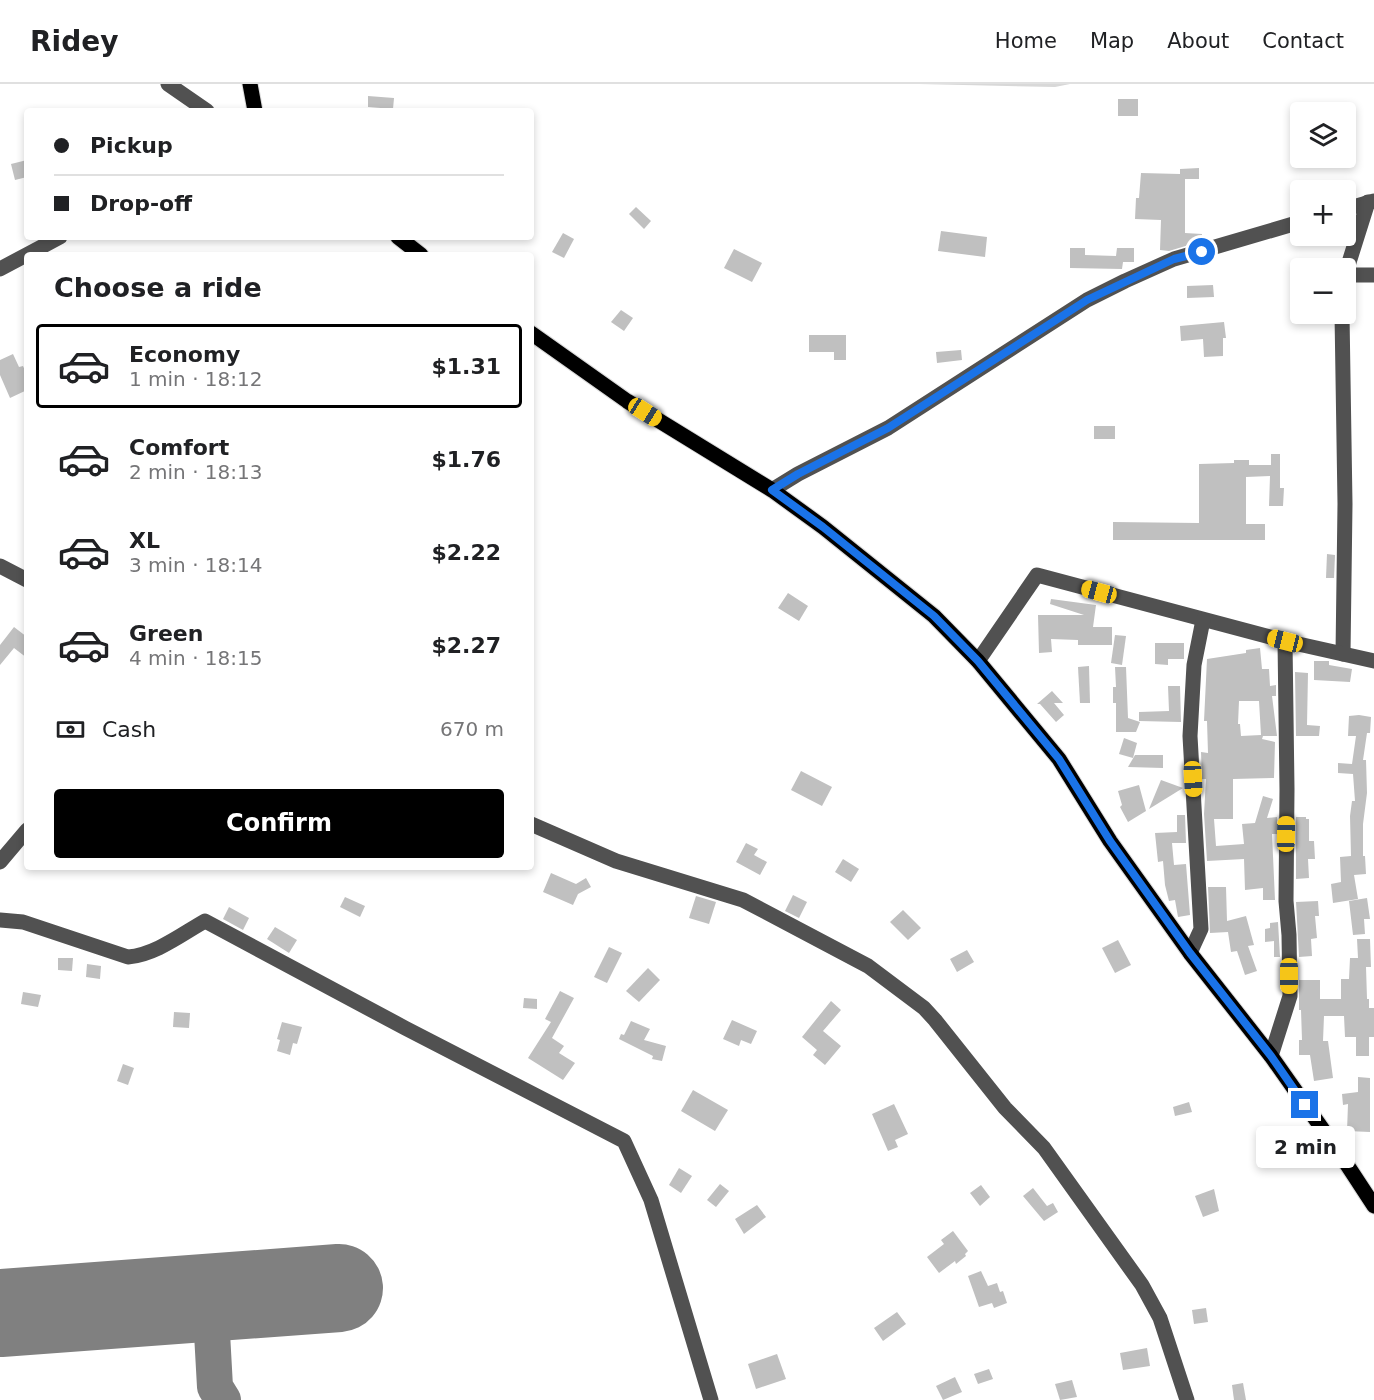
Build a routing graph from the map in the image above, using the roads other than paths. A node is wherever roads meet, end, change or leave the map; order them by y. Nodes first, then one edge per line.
1 (168, 84) edge
2 (250, 84) edge
3 (203, 108) edge
4 (254, 108) edge
5 (1371, 202) edge
6 (1356, 206) edge
7 (1290, 225) edge
8 (54, 240) edge
9 (402, 240) edge
10 (32, 252) edge
11 (417, 252) edge
12 (24, 256) edge
13 (1351, 258) edge
14 (0, 269) edge
15 (1356, 274) edge
16 (1374, 275) edge
17 (1342, 324) edge
18 (534, 335) edge
19 (772, 490) junction
20 (0, 566) edge
21 (24, 578) edge
22 (1203, 620) junction
23 (1285, 641) junction
24 (1343, 654) junction
25 (978, 661) junction
26 (1374, 661) edge
27 (534, 826) edge
28 (24, 834) edge
29 (0, 862) edge
30 (0, 920) edge
31 (1190, 953) junction
32 (1271, 1056) junction
33 (1372, 1199) edge
34 (711, 1400) edge
35 (1187, 1400) edge

1 - 3 street
2 - 4 main road
5 - 6 street
5 - 13 street
7 - 19 street
8 - 10 street
9 - 11 main road
12 - 14 street
15 - 16 street
17 - 24 street
18 - 19 main road
19 - 25 main road
20 - 21 street
22 - 23 street
22 - 25 street
22 - 31 street
23 - 24 street
23 - 32 street
24 - 26 street
25 - 31 main road
27 - 35 street
28 - 29 street
30 - 34 street
31 - 32 main road
32 - 33 main road

